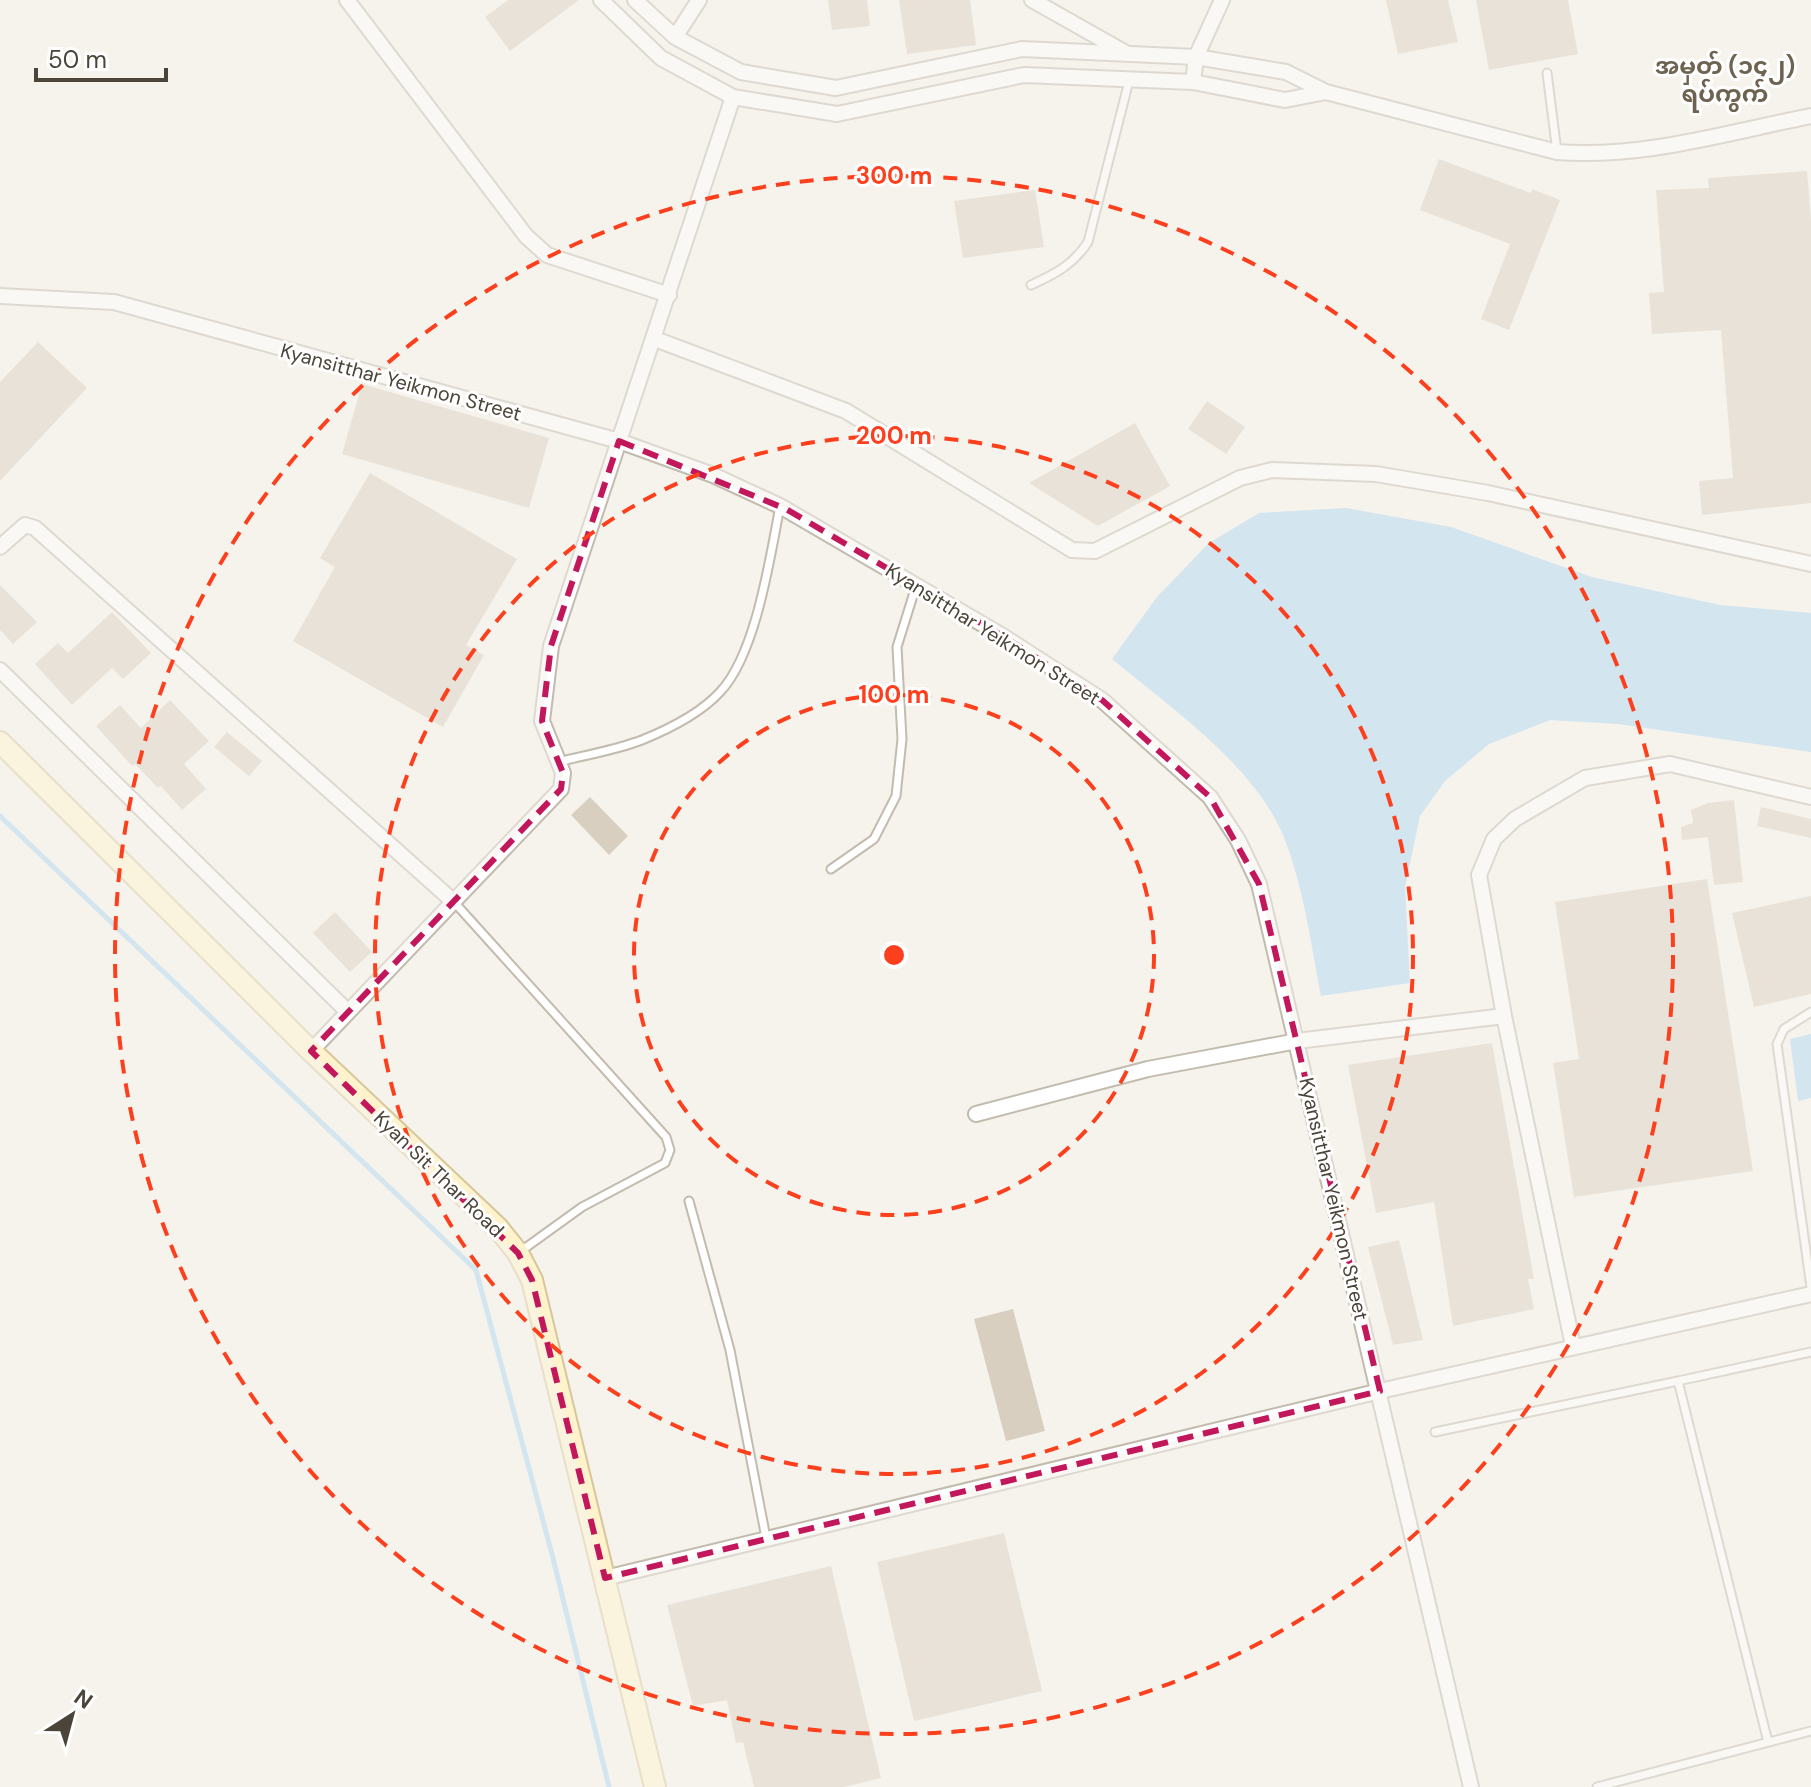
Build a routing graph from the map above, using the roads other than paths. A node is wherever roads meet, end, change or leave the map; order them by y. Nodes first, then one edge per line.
1 (347, 0) edge
2 (601, 0) edge
3 (635, 0) edge
4 (699, 0) edge
5 (1032, 0) edge
6 (1222, 0) edge
7 (675, 37) junction
8 (1129, 55) junction
9 (1196, 57) junction
10 (1547, 73) dead end
11 (1129, 81) junction
12 (1193, 82) junction
13 (1326, 92) junction
14 (733, 97) junction
15 (1811, 116) edge
16 (1557, 152) junction
17 (1031, 285) dead end
18 (669, 295) junction
19 (0, 296) edge
20 (655, 339) junction
21 (619, 441) junction
22 (780, 506) junction
23 (0, 547) edge
24 (1811, 564) edge
25 (916, 586) junction
26 (0, 670) edge
27 (0, 742) edge
28 (558, 762) junction
29 (1811, 797) edge
30 (831, 869) dead end
31 (454, 902) junction
32 (348, 1012) junction
33 (1811, 1012) edge
34 (1504, 1016) junction
35 (1297, 1041) junction
36 (311, 1051) junction
37 (976, 1114) dead end
38 (689, 1201) dead end
39 (518, 1253) junction
40 (1811, 1287) edge
41 (1811, 1294) edge
42 (1573, 1346) junction
43 (1811, 1352) edge
44 (1678, 1381) junction
45 (1380, 1391) junction
46 (1435, 1432) dead end
47 (766, 1540) junction
48 (605, 1578) junction
49 (1811, 1731) edge
50 (1768, 1742) junction
51 (655, 1787) edge
52 (1471, 1787) edge
53 (1597, 1787) edge

1 - 18 street
2 - 14 street
3 - 7 street
4 - 7 street
5 - 8 street
6 - 9 street
7 - 8 street
8 - 9 street
9 - 12 street
9 - 13 street
10 - 16 lane
11 - 12 street
11 - 14 street
11 - 17 lane
12 - 13 street
13 - 16 street
14 - 18 street
15 - 16 street
18 - 20 street
19 - 21 street, Kyansitthar Yeikmon Street
20 - 21 street
20 - 24 street
21 - 22 street, Kyansitthar Yeikmon Street
21 - 28 street
22 - 25 street, Kyansitthar Yeikmon Street
22 - 28 lane
23 - 31 street
25 - 30 lane
25 - 35 street, Kyansitthar Yeikmon Street
26 - 32 street
27 - 36 main road, Kyan Sit Thar Road
28 - 31 street
29 - 34 street
31 - 32 street
31 - 39 lane
32 - 36 street
33 - 40 lane
34 - 35 street
34 - 42 street
35 - 37 street
35 - 45 street, Kyansitthar Yeikmon Street
36 - 39 main road, Kyan Sit Thar Road
38 - 47 lane
39 - 48 main road, Kyan Sit Thar Road
41 - 42 street
42 - 45 street
43 - 44 lane
44 - 46 lane
44 - 50 lane
45 - 47 street
45 - 52 street, Kyansitthar Yeikmon Street
47 - 48 street
48 - 51 main road, Kyan Sit Thar Road
49 - 50 lane
50 - 53 lane

